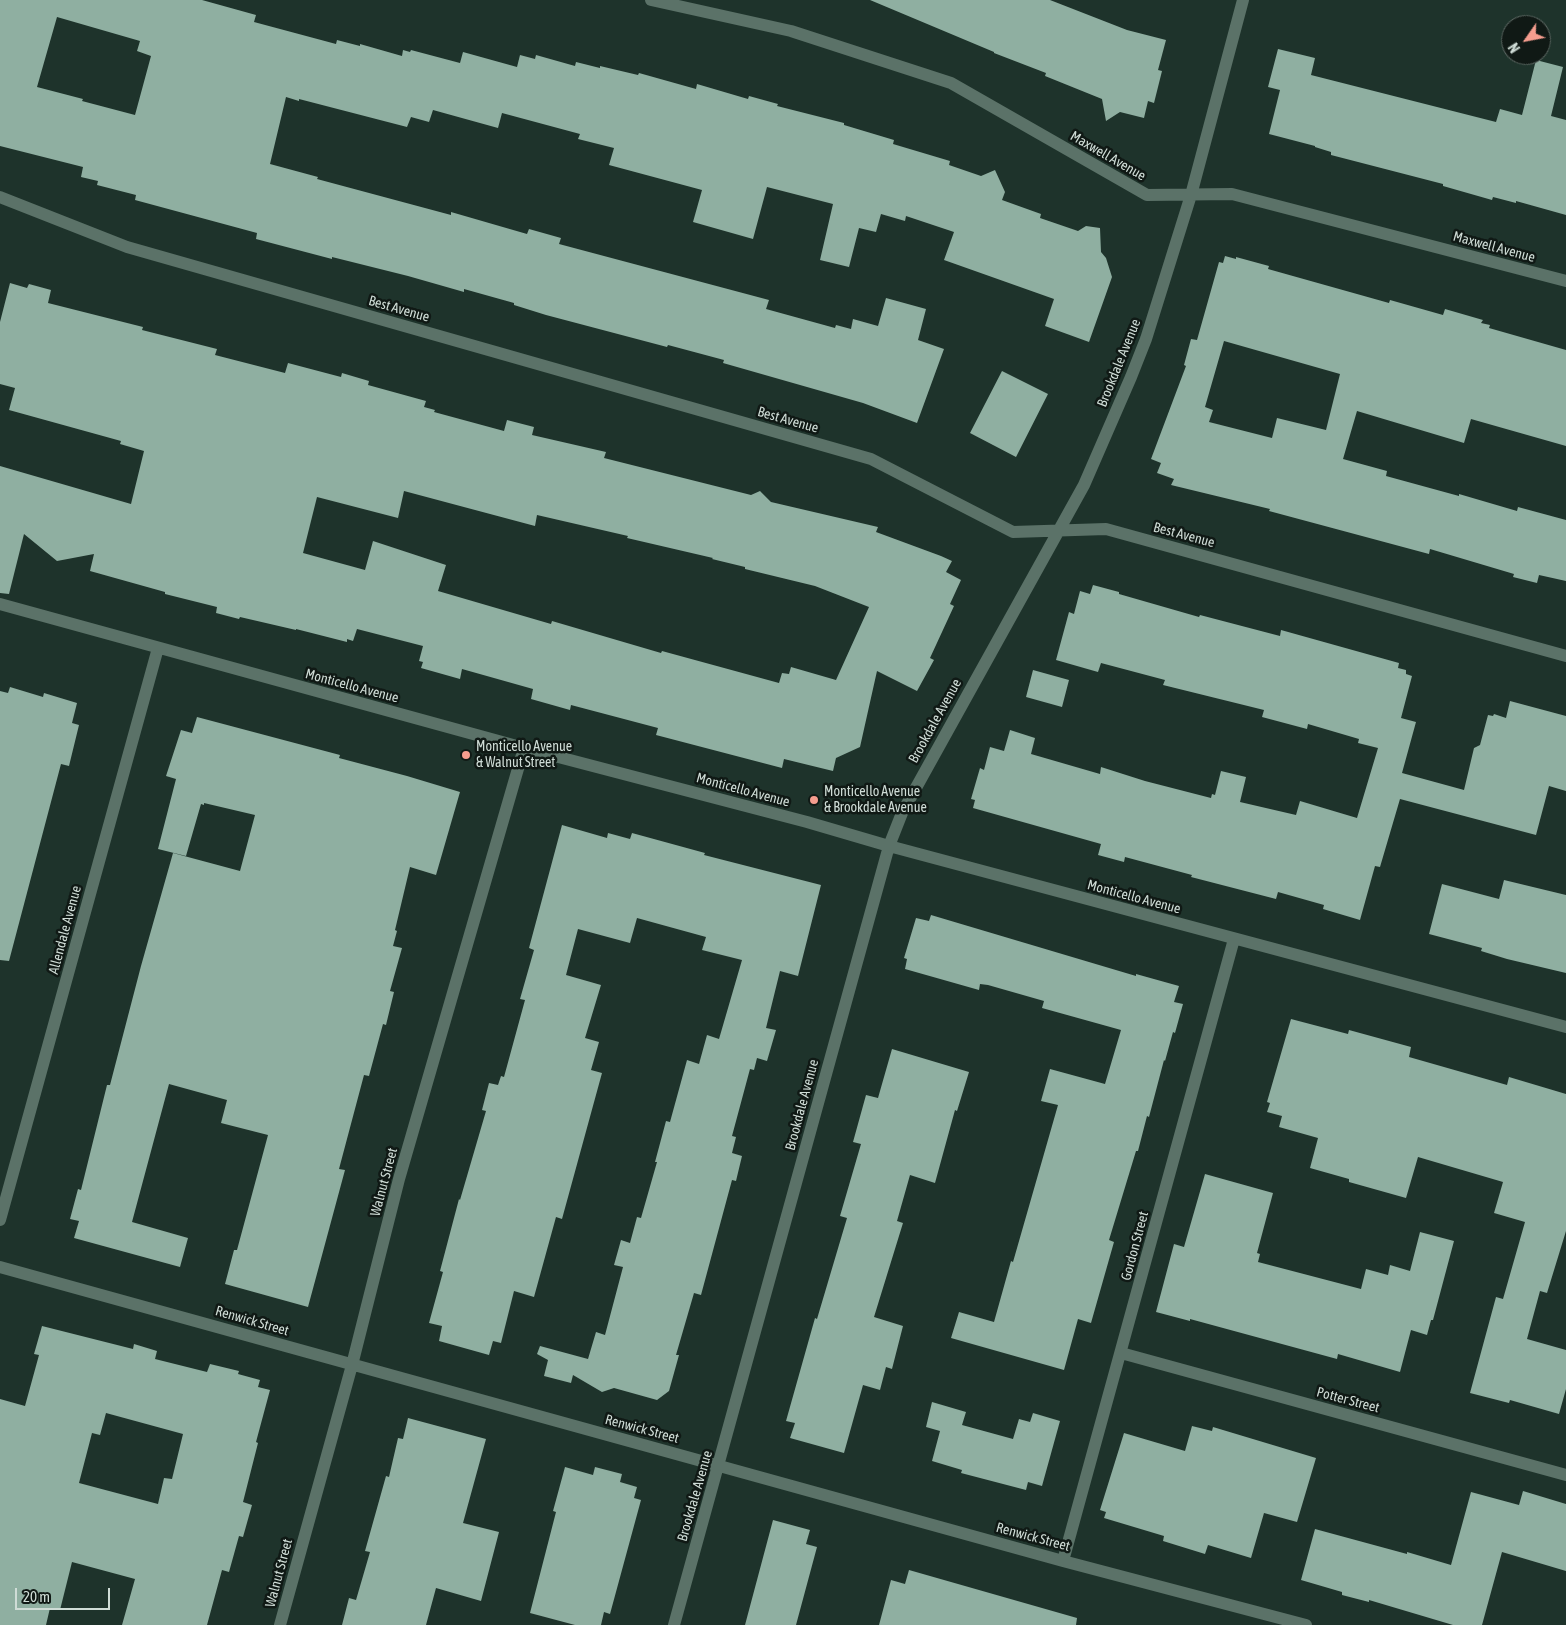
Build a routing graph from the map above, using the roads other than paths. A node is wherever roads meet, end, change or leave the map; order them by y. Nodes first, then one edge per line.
1 (651, 0) edge
2 (1243, 0) edge
3 (1191, 195) junction
4 (0, 197) edge
5 (1566, 281) edge
6 (1057, 530) junction
7 (0, 604) edge
8 (158, 648) junction
9 (1566, 656) edge
10 (524, 748) junction
11 (890, 846) junction
12 (1234, 939) junction
13 (1566, 1027) edge
14 (0, 1220) edge
15 (0, 1267) edge
16 (1121, 1353) junction
17 (352, 1365) junction
18 (719, 1465) junction
19 (1566, 1475) edge
20 (1063, 1561) junction
21 (280, 1625) edge
22 (674, 1625) edge
23 (1306, 1625) edge

1 - 3 street, Maxwell Avenue
2 - 3 street, Brookdale Avenue
3 - 5 street, Maxwell Avenue
3 - 6 street, Brookdale Avenue
4 - 6 street, Best Avenue
6 - 9 street, Best Avenue
6 - 11 street, Brookdale Avenue
7 - 8 street, Monticello Avenue
8 - 10 street, Monticello Avenue
8 - 14 street, Allendale Avenue
10 - 11 street, Monticello Avenue
10 - 17 street, Walnut Street
11 - 12 street, Monticello Avenue
11 - 18 street, Brookdale Avenue
12 - 13 street, Monticello Avenue
12 - 16 street, Gordon Street
15 - 17 street, Renwick Street
16 - 19 street, Potter Street
16 - 20 street, Gordon Street
17 - 18 street, Renwick Street
17 - 21 street, Walnut Street
18 - 20 street, Renwick Street
18 - 22 street, Brookdale Avenue
20 - 23 street, Renwick Street

